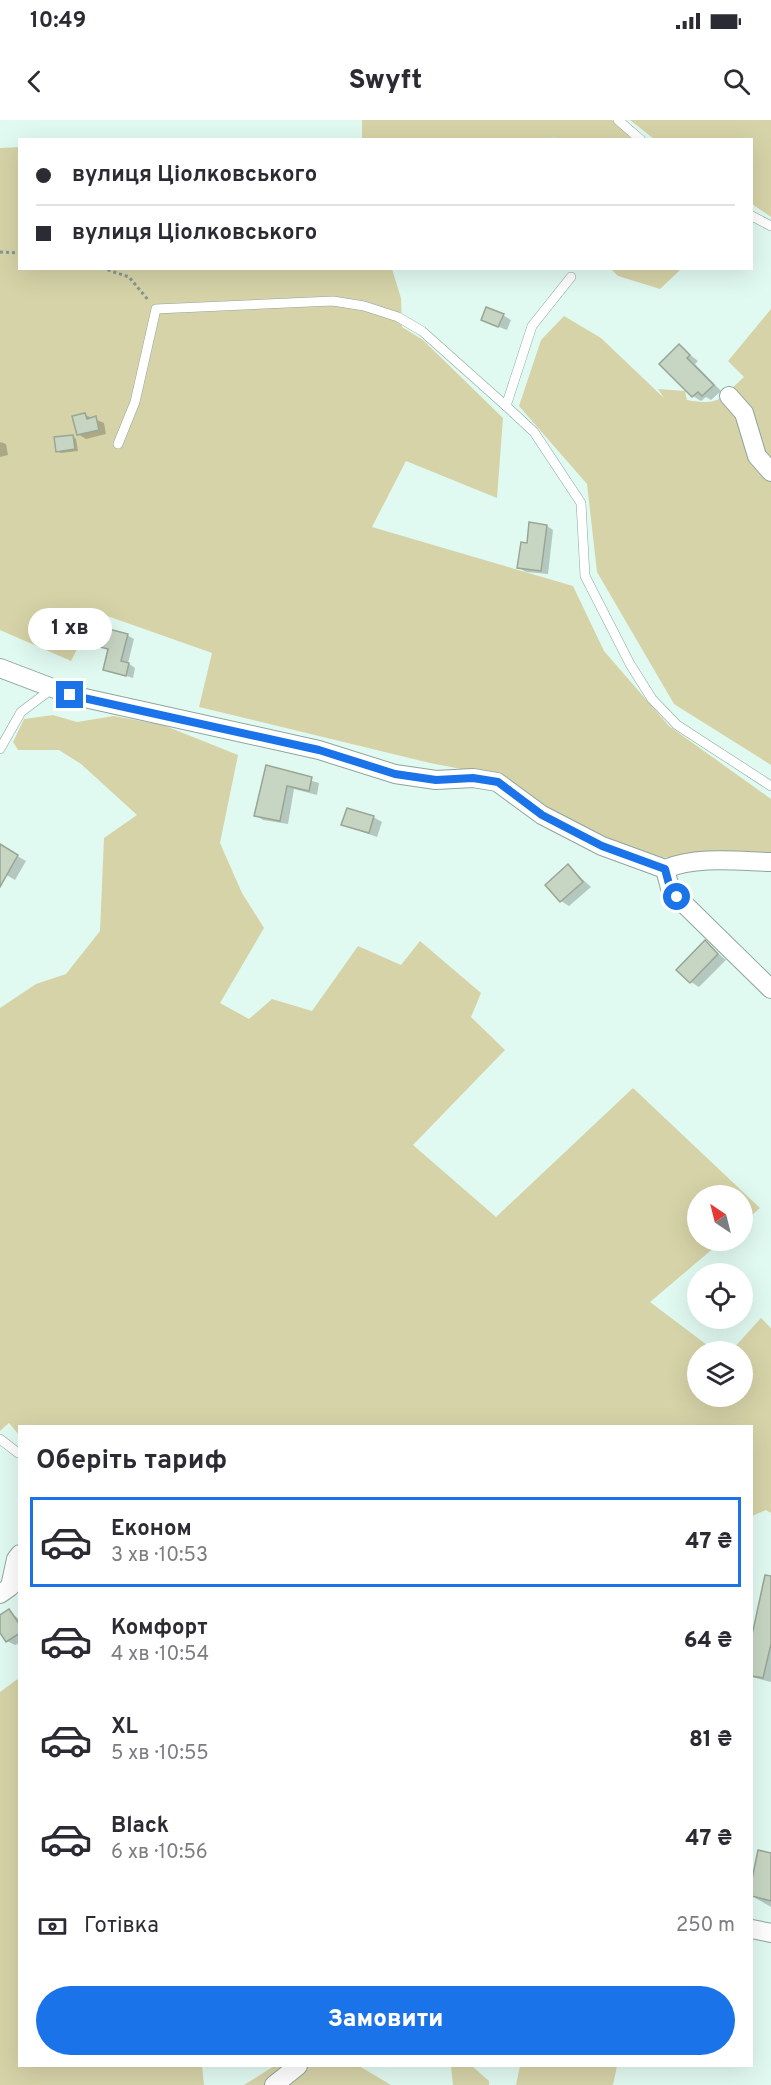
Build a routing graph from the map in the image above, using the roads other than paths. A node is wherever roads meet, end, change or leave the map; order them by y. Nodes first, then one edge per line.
1 (618, 120) edge
2 (639, 138) edge
3 (753, 217) edge
4 (771, 226) edge
5 (571, 277) dead end
6 (729, 396) dead end
7 (506, 406) junction
8 (118, 444) dead end
9 (771, 472) edge
10 (0, 668) edge
11 (53, 688) junction
12 (0, 749) edge
13 (771, 786) edge
14 (771, 862) edge
15 (665, 869) junction
16 (771, 989) edge
17 (0, 1439) edge
18 (18, 1453) dead end
19 (18, 1556) edge
20 (0, 1594) edge
21 (753, 1929) edge
22 (771, 1933) edge
23 (297, 2067) edge
24 (274, 2085) edge

1 - 2 lane
3 - 4 lane
5 - 7 lane
6 - 9 street
7 - 8 lane
7 - 13 lane
10 - 11 street
11 - 12 lane
11 - 15 street
14 - 15 street
15 - 16 street
17 - 18 lane
19 - 20 street
21 - 22 street
23 - 24 street

